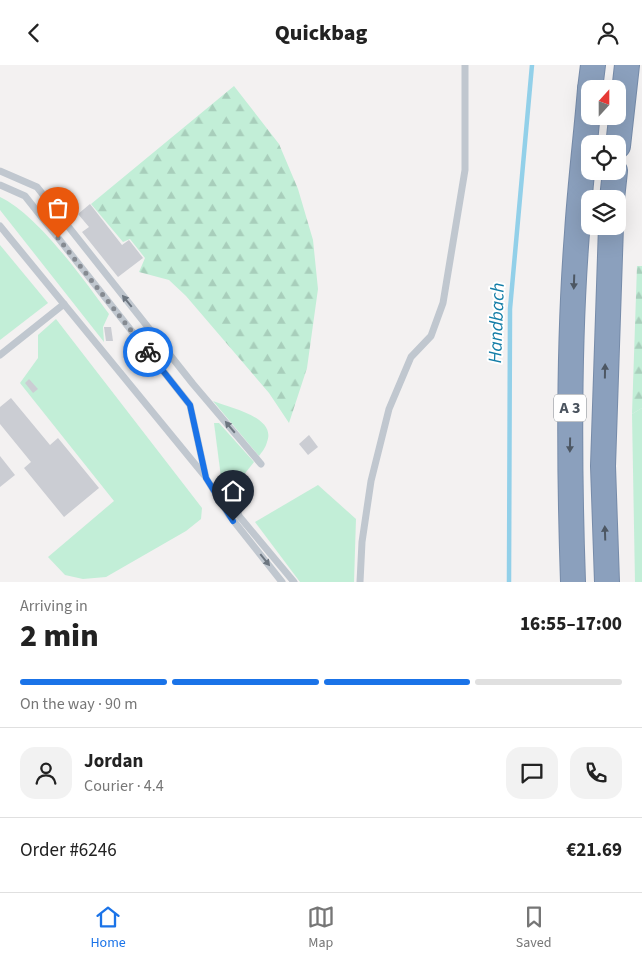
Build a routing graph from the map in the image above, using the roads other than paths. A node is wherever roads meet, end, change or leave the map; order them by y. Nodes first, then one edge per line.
1 (465, 65) edge
2 (593, 65) edge
3 (627, 65) edge
4 (591, 80) edge
5 (587, 125) edge
6 (619, 135) edge
7 (0, 171) edge
8 (0, 185) edge
9 (0, 226) edge
10 (611, 235) edge
11 (64, 304) junction
12 (0, 355) edge
13 (262, 464) dead end
14 (206, 478) junction
15 (282, 582) edge
16 (294, 582) edge
17 (360, 582) edge
18 (573, 582) edge
19 (607, 582) edge

1 - 17 lane
2 - 4 highway, A 3
3 - 6 highway
5 -> 18 highway, A 3
13 -> 7 lane
8 - 14 lane
9 - 11 lane
19 -> 10 highway, A 3
11 - 12 lane
11 - 14 lane
14 -> 15 lane
14 - 16 lane

